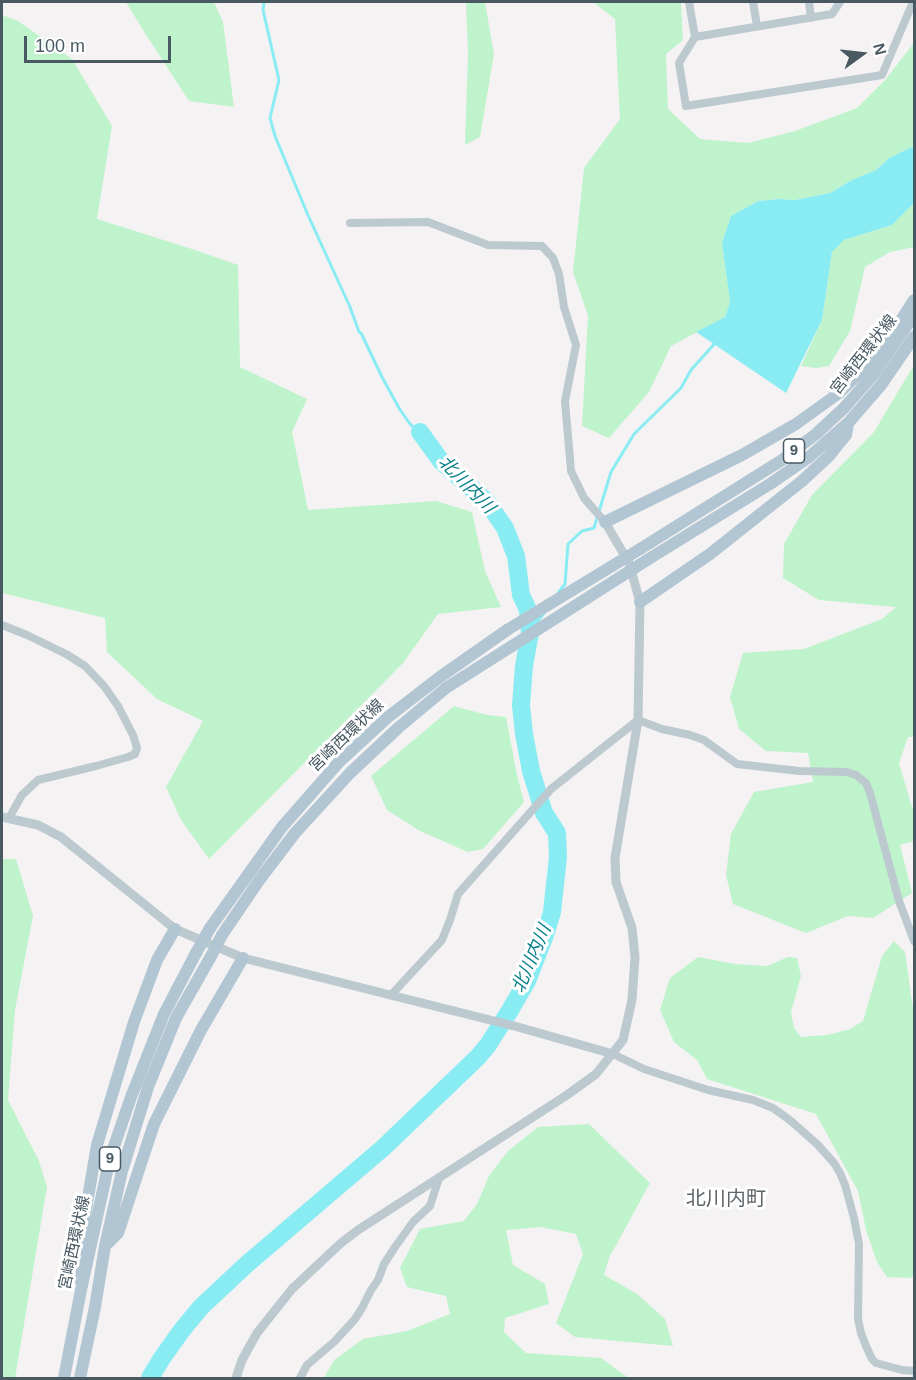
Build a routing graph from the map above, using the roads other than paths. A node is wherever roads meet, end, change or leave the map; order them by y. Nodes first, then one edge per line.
1 (689, 2) edge
2 (753, 2) edge
3 (809, 2) edge
4 (840, 2) edge
5 (913, 2) edge
6 (811, 18) junction
7 (757, 26) junction
8 (695, 37) junction
9 (350, 223) dead end
10 (915, 300) edge
11 (915, 315) edge
12 (915, 337) edge
13 (849, 422) junction
14 (605, 522) junction
15 (640, 602) junction
16 (2, 625) edge
17 (638, 720) junction
18 (5, 817) edge
19 (176, 929) junction
20 (915, 941) edge
21 (243, 958) junction
22 (391, 995) junction
23 (613, 1054) junction
24 (439, 1178) junction
25 (105, 1246) junction
26 (81, 1290) junction
27 (915, 1371) edge
28 (64, 1378) edge
29 (80, 1378) edge
30 (236, 1378) edge
31 (300, 1378) edge

1 - 8 street
2 - 7 street
3 - 6 street
4 - 6 street
5 - 8 street
6 - 7 street
7 - 8 street
9 - 14 street
10 - 14 main road
11 - 26 main road, 宮崎西環状線 / 9, bridge
12 - 13 main road, 宮崎西環状線 / 9
13 - 15 main road
13 - 25 main road, 宮崎西環状線 / 9, bridge
14 - 15 street
15 - 17 street
16 - 18 street
17 - 20 street
17 - 22 street
17 - 23 street
18 - 19 street
19 - 21 street
19 - 26 main road
21 - 22 street
21 - 25 main road
22 - 23 street
23 - 24 street
23 - 27 street
24 - 30 street
24 - 31 street
25 - 29 main road, 宮崎西環状線 / 9
26 - 28 main road, 宮崎西環状線 / 9

